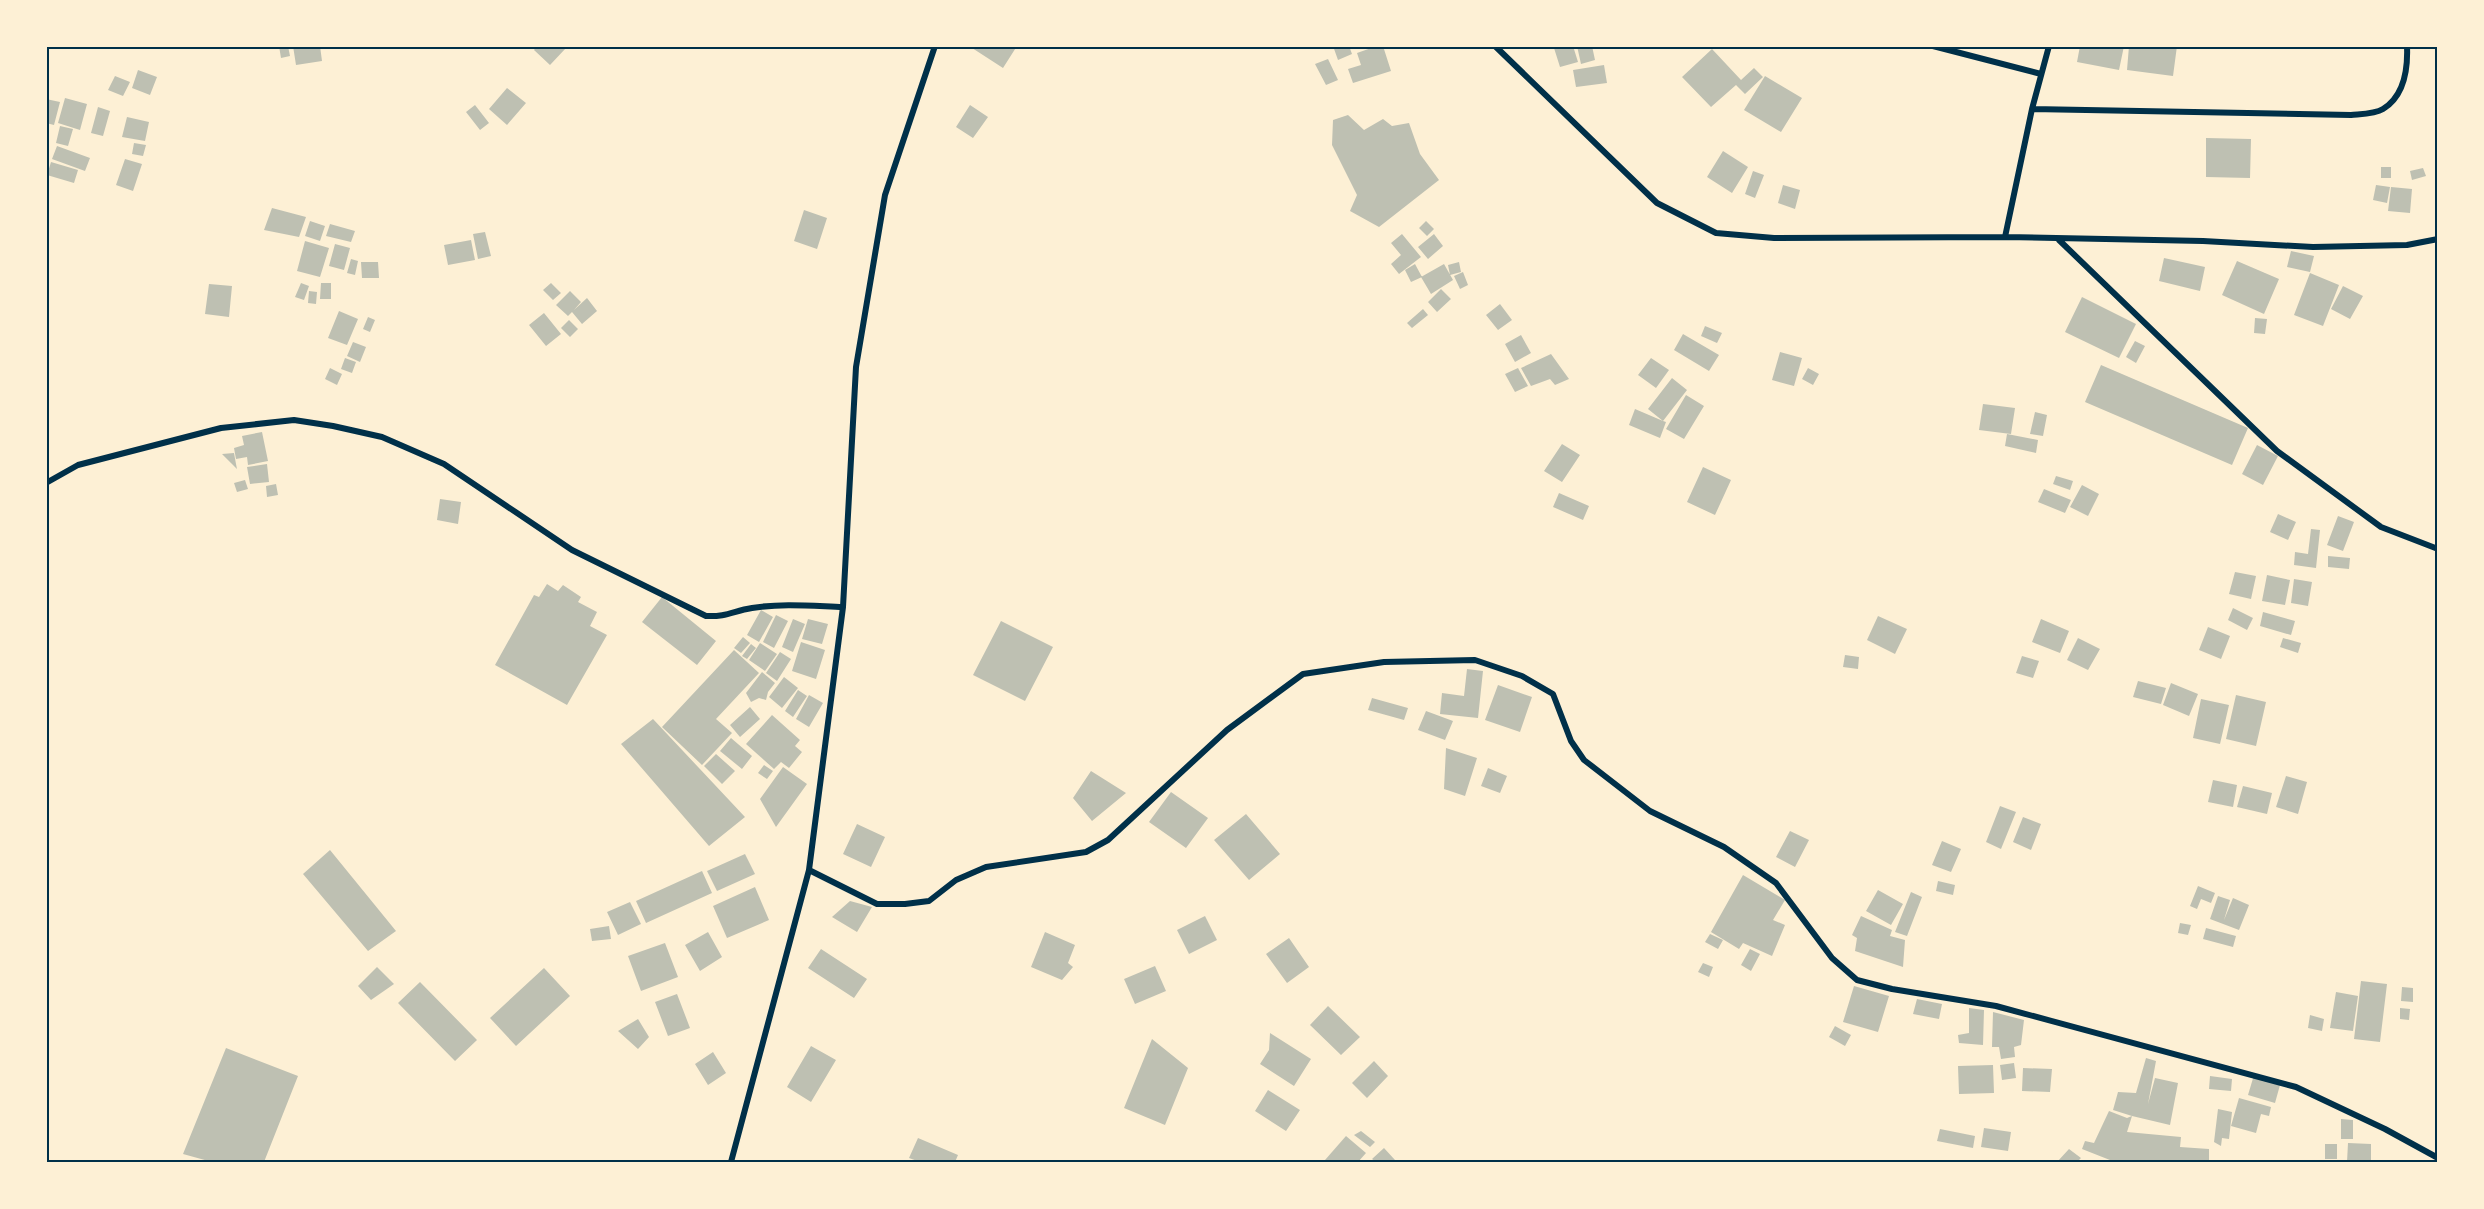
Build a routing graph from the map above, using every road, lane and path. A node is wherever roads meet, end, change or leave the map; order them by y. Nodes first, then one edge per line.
1 (935, 46) edge
2 (1496, 46) edge
3 (1933, 46) edge
4 (2049, 46) edge
5 (2407, 46) edge
6 (2042, 74) junction
7 (2032, 109) junction
8 (2005, 237) junction
9 (2438, 238) edge
10 (2059, 240) junction
11 (46, 483) edge
12 (2438, 549) edge
13 (843, 607) junction
14 (809, 870) junction
15 (2438, 1158) edge
16 (731, 1162) edge

1 - 13 street
2 - 8 street
3 - 6 street
4 - 6 street
5 - 7 street
6 - 7 street
7 - 8 street
8 - 10 street
9 - 10 street
10 - 12 street
11 - 13 street
13 - 14 street
14 - 15 street
14 - 16 street

